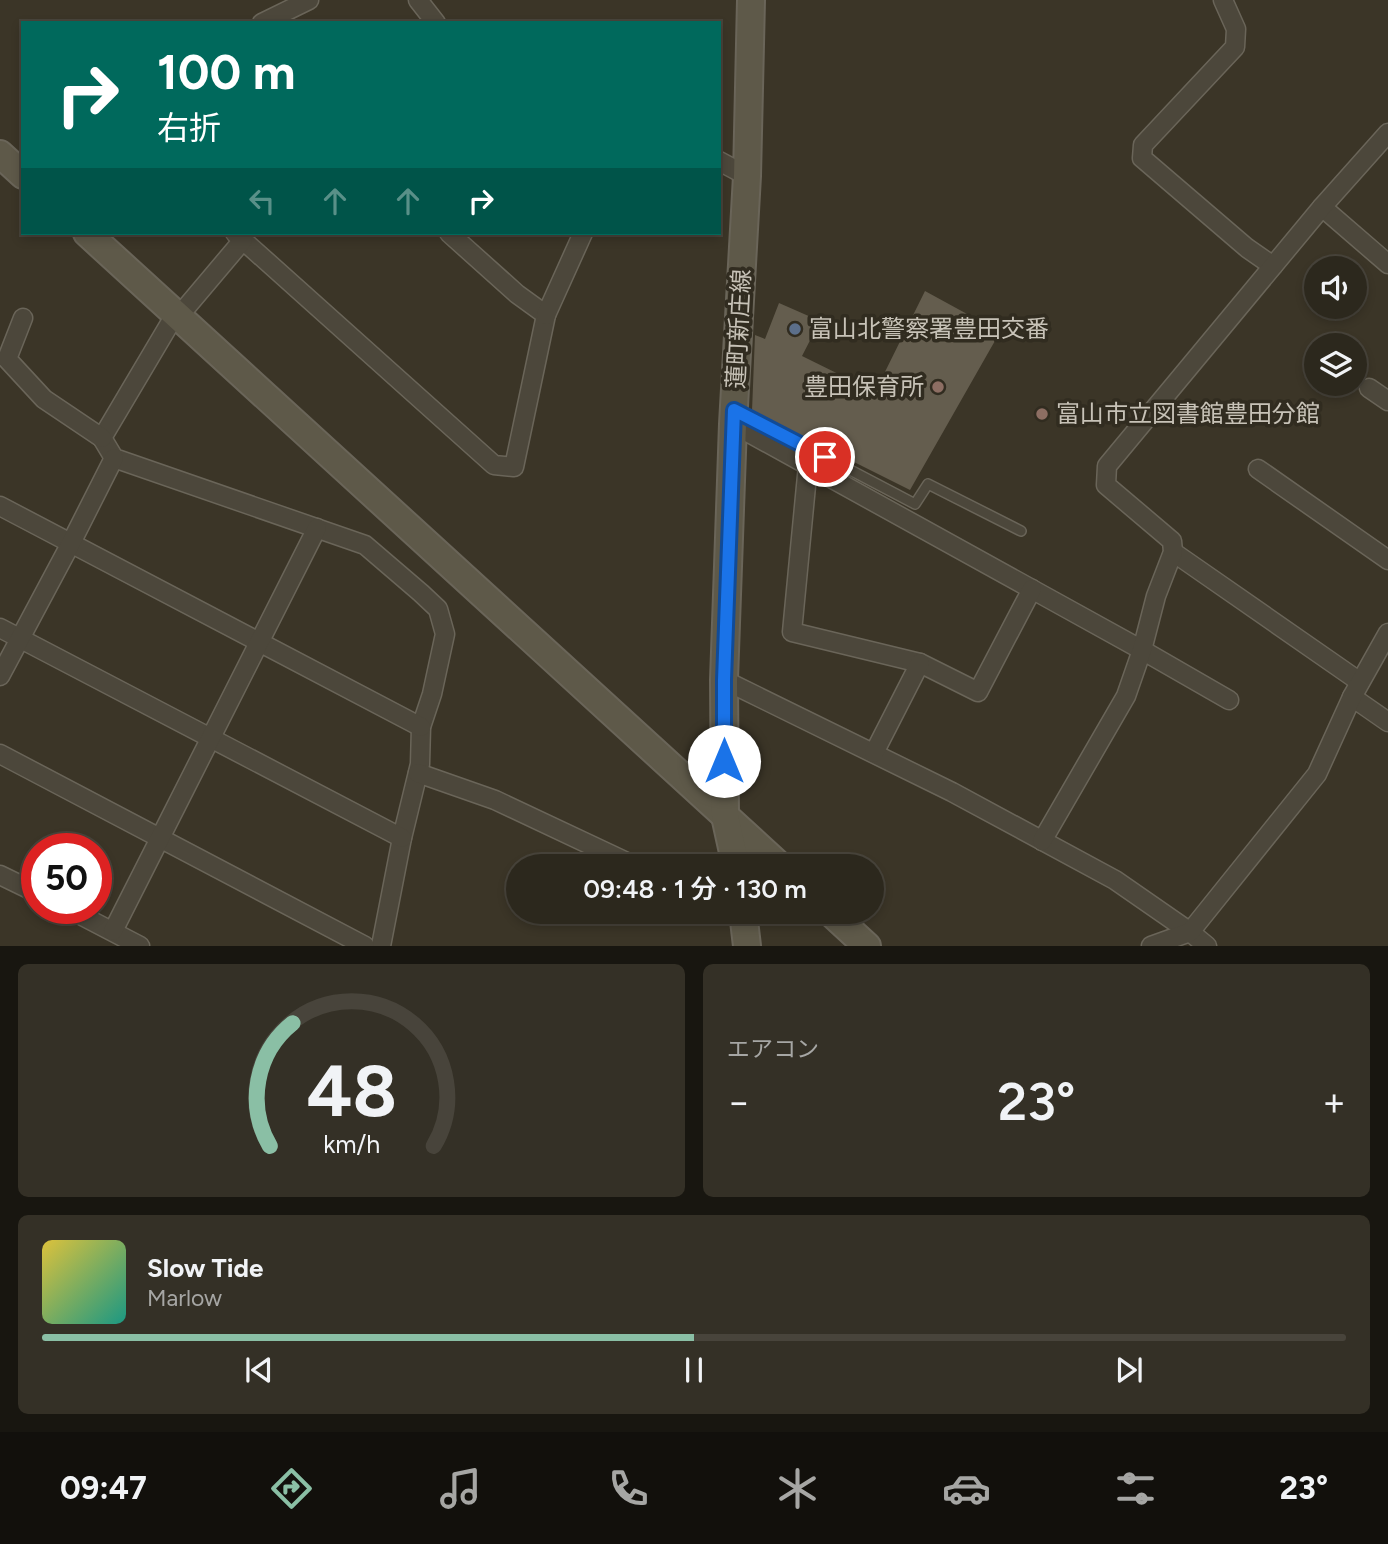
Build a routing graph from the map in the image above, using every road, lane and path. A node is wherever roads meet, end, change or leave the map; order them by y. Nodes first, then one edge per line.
1 (309, 0) edge
2 (418, 0) edge
3 (751, 0) edge
4 (1223, 0) edge
5 (266, 21) edge
6 (434, 21) edge
7 (1388, 133) edge
8 (0, 155) edge
9 (721, 162) edge
10 (21, 173) edge
11 (747, 176) junction
12 (1322, 207) junction
13 (89, 235) edge
14 (451, 235) edge
15 (582, 235) edge
16 (239, 237) edge
17 (1388, 264) edge
18 (1273, 266) junction
19 (547, 314) junction
20 (178, 317) junction
21 (23, 318) dead end
22 (1369, 388) dead end
23 (1388, 401) edge
24 (734, 417) junction
25 (102, 438) junction
26 (114, 458) junction
27 (808, 465) junction
28 (1258, 469) dead end
29 (0, 506) edge
30 (317, 528) junction
31 (1021, 531) dead end
32 (71, 543) junction
33 (1173, 552) junction
34 (1388, 560) edge
35 (1032, 589) junction
36 (0, 628) edge
37 (1388, 633) edge
38 (21, 639) junction
39 (259, 642) junction
40 (1142, 650) junction
41 (920, 663) junction
42 (0, 676) edge
43 (724, 680) junction
44 (1356, 690) junction
45 (1228, 700) dead end
46 (1388, 722) edge
47 (421, 727) junction
48 (211, 738) junction
49 (874, 753) junction
50 (0, 754) edge
51 (418, 773) junction
52 (725, 816) junction
53 (160, 838) junction
54 (402, 838) junction
55 (1042, 841) junction
56 (610, 854) edge
57 (733, 854) edge
58 (767, 854) edge
59 (0, 875) edge
60 (21, 885) edge
61 (99, 924) edge
62 (742, 924) edge
63 (843, 924) edge
64 (113, 931) junction
65 (1190, 932) junction
66 (140, 946) edge
67 (365, 946) edge
68 (381, 946) edge
69 (747, 946) edge
70 (867, 946) edge
71 (1151, 946) edge
72 (1207, 946) edge

1 - 5 street
2 - 6 street
3 - 11 street, 蓮町新庄線
4 - 18 street
7 - 12 street
8 - 10 street
9 - 11 street
11 - 24 street, 蓮町新庄線
12 - 17 street
12 - 18 street
13 - 20 street
14 - 19 street
15 - 19 street
16 - 19 street
16 - 20 street
18 - 33 street
20 - 25 street
20 - 52 street
21 - 25 street
22 - 23 street
24 - 27 street
24 - 31 lane
24 - 43 street, 蓮町新庄線
25 - 26 street
26 - 30 street
26 - 32 street
27 - 35 street
27 - 41 street
28 - 34 street
29 - 32 street
30 - 39 street
30 - 47 street
32 - 38 street
32 - 39 street
33 - 40 street
33 - 44 street
35 - 40 street
35 - 41 street
36 - 38 street
37 - 44 street
38 - 42 street
38 - 48 street
39 - 47 street
39 - 48 street
40 - 45 street
40 - 55 street
41 - 49 street
43 - 49 street
43 - 52 street, 蓮町新庄線
44 - 46 street
44 - 65 street
47 - 51 street
48 - 53 street
48 - 54 street
49 - 55 street
50 - 53 street
51 - 54 street
51 - 56 street
52 - 57 street, 蓮町新庄線
52 - 58 street
53 - 64 street
53 - 67 street
54 - 68 street
55 - 65 street
59 - 60 street
61 - 64 street
62 - 69 street
63 - 70 street
64 - 66 street
65 - 71 street
65 - 72 street

